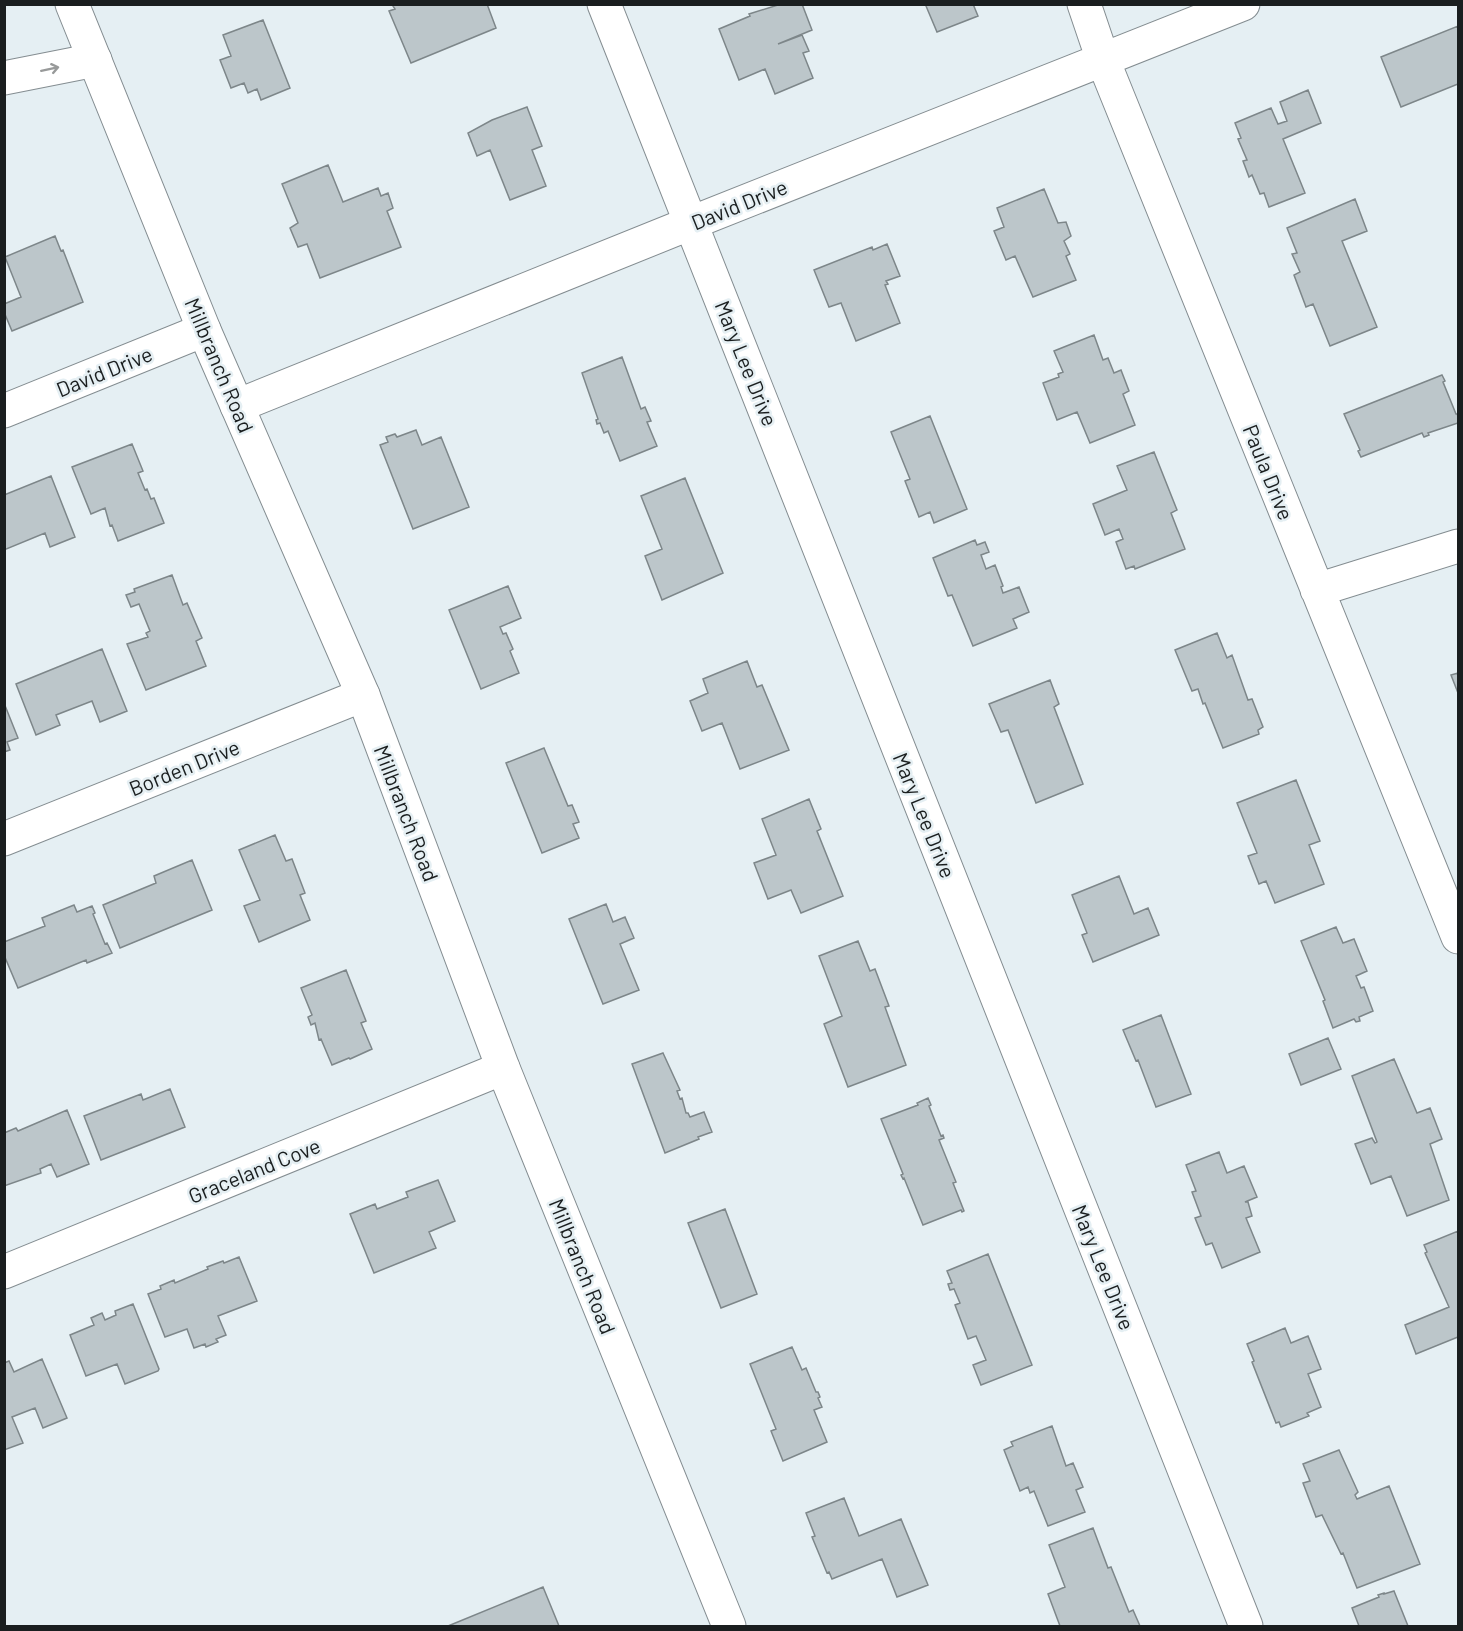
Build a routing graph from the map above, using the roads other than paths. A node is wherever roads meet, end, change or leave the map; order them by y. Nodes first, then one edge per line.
1 (72, 4) edge
2 (604, 4) edge
3 (1084, 4) edge
4 (1243, 4) edge
5 (95, 60) junction
6 (1103, 60) junction
7 (4, 78) edge
8 (691, 223) junction
9 (204, 330) junction
10 (237, 406) junction
11 (4, 411) edge
12 (1458, 546) edge
13 (1317, 590) junction
14 (363, 695) junction
15 (4, 839) edge
16 (1458, 937) edge
17 (503, 1068) junction
18 (4, 1272) edge
19 (729, 1626) edge
20 (1246, 1626) edge

1 - 5 street, Millbranch Road
2 - 8 street, Mary Lee Drive
3 - 6 street, Paula Drive
4 - 6 street, David Drive
7 -> 5 street
5 - 9 street, Millbranch Road
6 - 8 street, David Drive
6 - 13 street, Paula Drive
8 - 10 street, David Drive
8 - 20 street, Mary Lee Drive
9 - 10 street, Millbranch Road
9 - 11 street, David Drive
10 - 14 street, Millbranch Road
12 - 13 street
13 - 16 street, Paula Drive
14 - 15 street, Borden Drive
14 - 17 street, Millbranch Road
17 - 18 street, Graceland Cove
17 - 19 street, Millbranch Road

